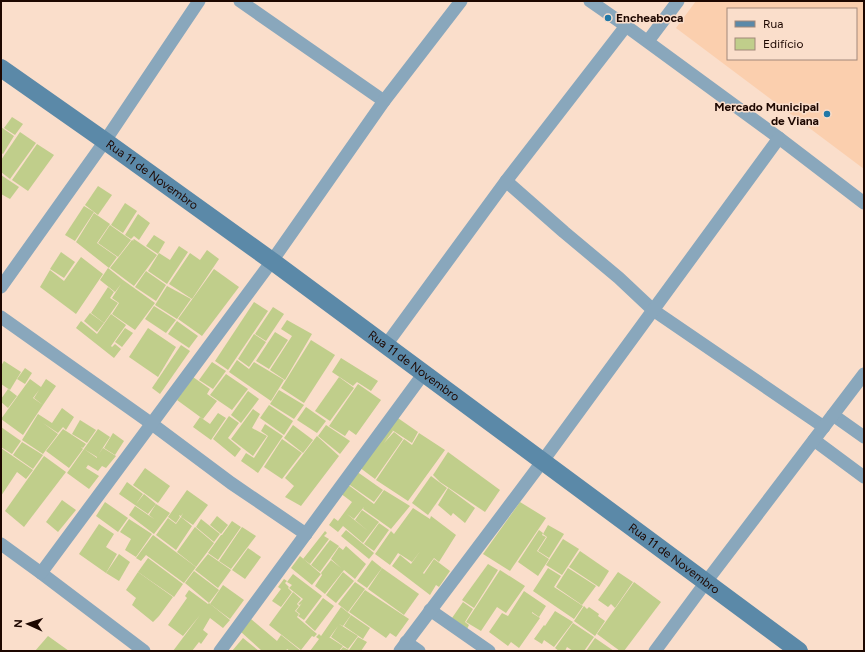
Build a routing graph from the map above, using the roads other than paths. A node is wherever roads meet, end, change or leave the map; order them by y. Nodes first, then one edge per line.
1 (199, 1) edge
2 (240, 1) edge
3 (461, 1) edge
4 (590, 1) edge
5 (678, 1) edge
6 (626, 26) junction
7 (648, 42) junction
8 (1, 57) edge
9 (1, 68) edge
10 (26, 85) junction
11 (384, 101) junction
12 (779, 138) junction
13 (105, 141) junction
14 (506, 181) junction
15 (864, 203) edge
16 (272, 261) junction
17 (1, 287) edge
18 (653, 310) junction
19 (1, 317) edge
20 (386, 345) junction
21 (424, 373) junction
22 (864, 374) edge
23 (833, 415) junction
24 (152, 424) junction
25 (824, 427) junction
26 (864, 437) edge
27 (814, 440) junction
28 (542, 462) junction
29 (864, 477) edge
30 (306, 534) junction
31 (1, 544) edge
32 (41, 572) junction
33 (706, 582) junction
34 (430, 610) junction
35 (403, 647) edge
36 (144, 651) edge
37 (220, 651) edge
38 (419, 651) edge
39 (489, 651) edge
40 (655, 651) edge
41 (799, 651) edge

1 - 13 street
2 - 11 street
3 - 11 street
4 - 6 street
5 - 7 street
6 - 7 street
6 - 14 street
7 - 12 street
8 - 10 main road, Rua 11 de Novembro
9 - 10 main road, Rua 11 de Novembro
10 - 13 main road, Rua 11 de Novembro
11 - 16 street
12 - 15 street
12 - 18 street
13 - 16 main road, Rua 11 de Novembro
13 - 17 street
14 - 18 street
14 - 20 street
16 - 20 main road, Rua 11 de Novembro
16 - 24 street
18 - 25 street
18 - 28 street
19 - 24 street
20 - 21 main road, Rua 11 de Novembro
21 - 28 main road, Rua 11 de Novembro
21 - 30 street
22 - 23 street
23 - 25 street
23 - 26 street
24 - 30 street
24 - 32 street
25 - 27 street
27 - 29 street
27 - 33 street
28 - 33 main road, Rua 11 de Novembro
28 - 34 street
30 - 37 street
31 - 32 street
32 - 36 street
33 - 40 street
33 - 41 main road, Rua 11 de Novembro
34 - 35 street
34 - 39 street
35 - 38 street

